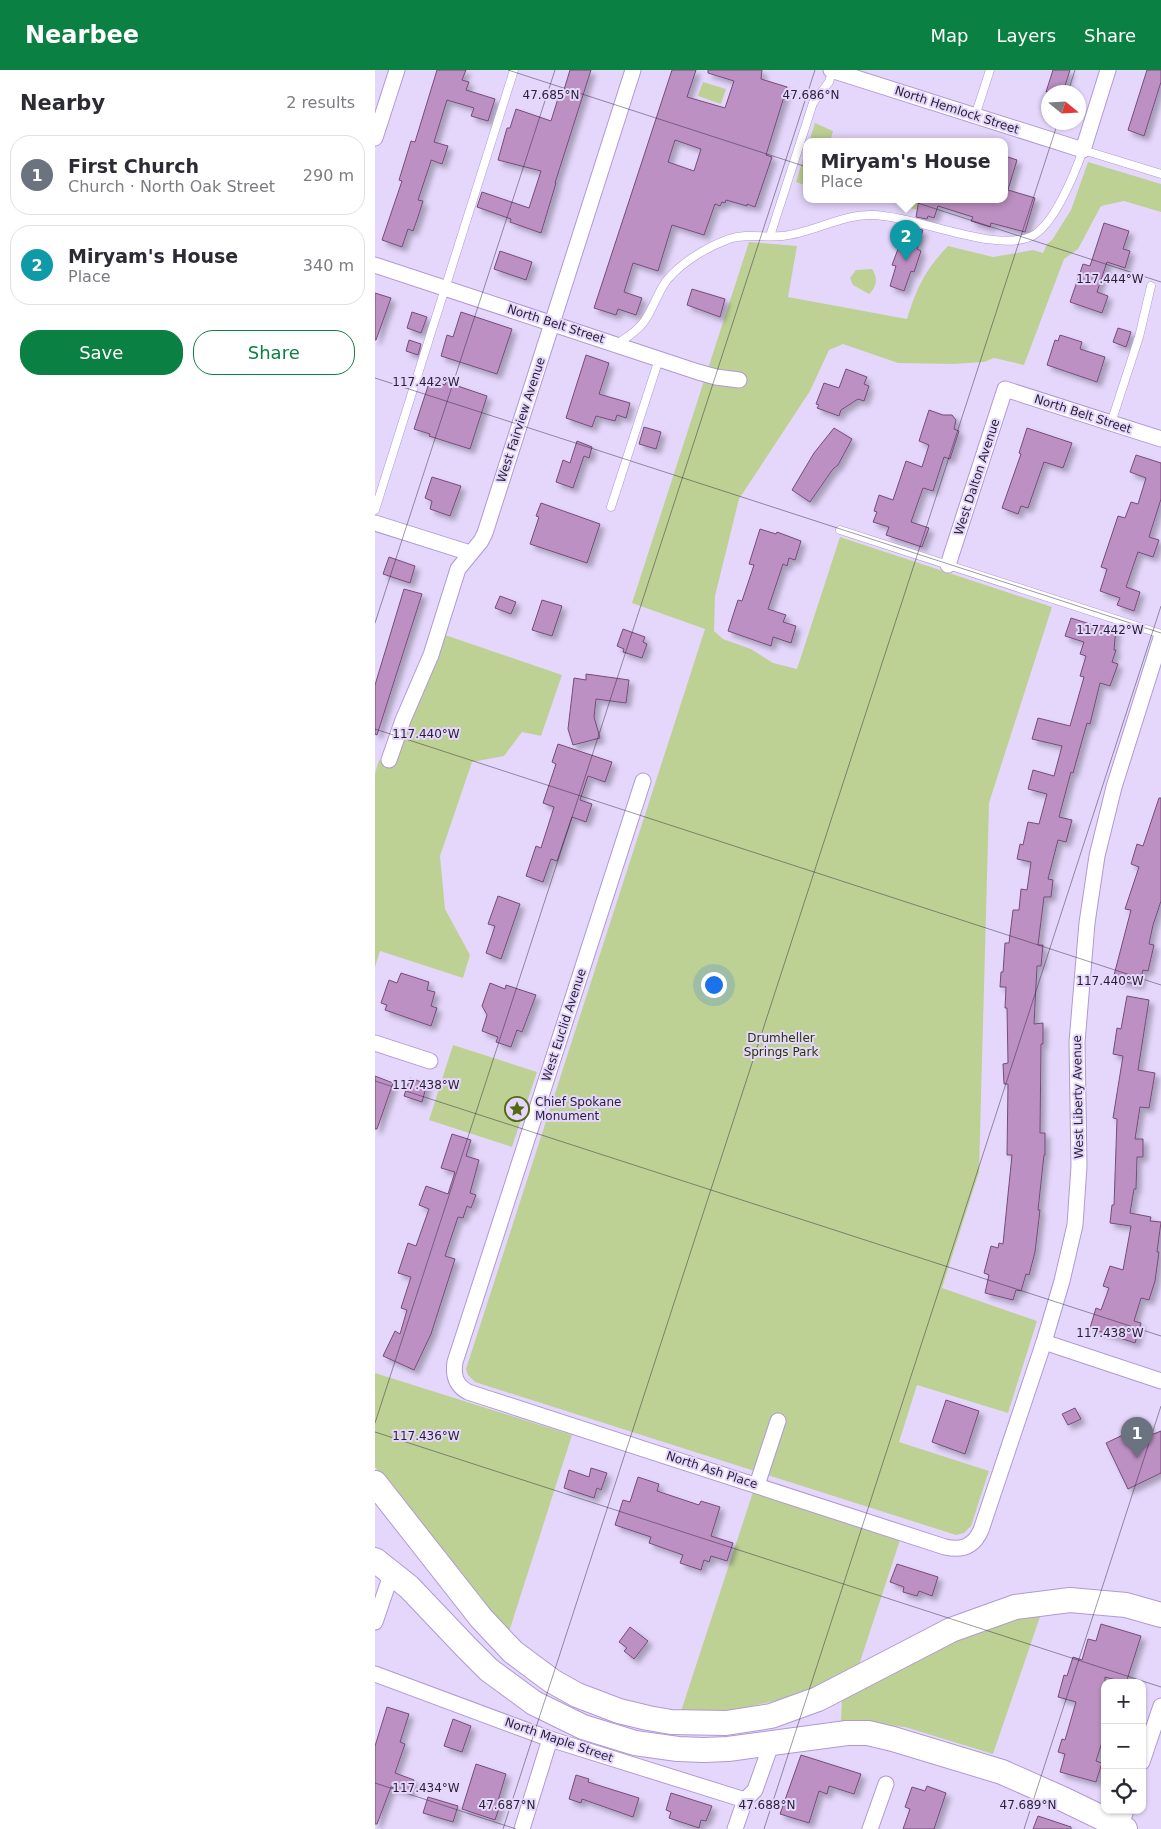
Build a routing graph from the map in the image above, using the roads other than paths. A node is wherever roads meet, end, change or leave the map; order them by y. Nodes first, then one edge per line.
1 (397, 70) edge
2 (514, 70) edge
3 (633, 70) edge
4 (832, 70) edge
5 (990, 70) edge
6 (1108, 70) edge
7 (867, 75) edge
8 (975, 116) junction
9 (375, 138) edge
10 (1083, 150) junction
11 (1161, 174) edge
12 (770, 236) junction
13 (375, 265) edge
14 (1151, 286) dead end
15 (446, 288) junction
16 (552, 323) junction
17 (617, 344) junction
18 (659, 359) junction
19 (739, 380) dead end
20 (1005, 389) joint
21 (1111, 423) junction
22 (1161, 439) edge
23 (611, 507) dead end
24 (375, 510) edge
25 (375, 523) edge
26 (840, 530) dead end
27 (470, 553) junction
28 (948, 565) junction
29 (1161, 636) edge
30 (389, 760) dead end
31 (643, 781) dead end
32 (375, 1043) edge
33 (430, 1060) dead end
34 (1044, 1342) junction
35 (1161, 1380) edge
36 (458, 1384) joint
37 (778, 1420) dead end
38 (375, 1483) edge
39 (757, 1485) junction
40 (968, 1547) joint
41 (383, 1566) edge
42 (1161, 1615) edge
43 (375, 1622) edge
44 (375, 1674) edge
45 (1161, 1706) edge
46 (550, 1739) junction
47 (772, 1742) junction
48 (1146, 1750) edge
49 (886, 1784) dead end
50 (745, 1800) junction
51 (1123, 1824) edge
52 (522, 1829) edge
53 (735, 1829) edge
54 (870, 1829) edge

1 - 9 street
2 - 15 lane
3 - 16 street, West Fairview Avenue
4 - 7 street, North Hemlock Street
4 - 12 lane
5 - 8 lane
6 - 10 street
7 - 8 street, North Hemlock Street
8 - 10 street, North Hemlock Street
10 - 11 lane
10 - 12 lane
12 - 17 lane
13 - 15 street, North Belt Street
14 - 21 lane
15 - 16 street, North Belt Street
15 - 24 lane
16 - 17 street, North Belt Street
16 - 27 street, West Fairview Avenue
17 - 18 street, North Belt Street
18 - 19 street, North Belt Street
18 - 23 lane
20 - 21 street, North Belt Street
20 - 28 street, West Dalton Avenue
21 - 22 street, North Belt Street
25 - 27 street
26 - 28 lane
27 - 30 street, West Fairview Avenue
28 - 29 lane
29 - 34 street, West Liberty Avenue
31 - 36 street, West Euclid Avenue
32 - 33 street
34 - 35 street
34 - 40 street, West Liberty Avenue
36 - 39 street, North Ash Place
37 - 39 street
38 - 42 main road
39 - 40 street, North Ash Place
41 - 43 street
41 - 47 main road
44 - 46 street, North Maple Street
45 - 48 street
46 - 50 street, North Maple Street
46 - 52 street
47 - 50 street
47 - 51 main road
49 - 54 street
50 - 53 street

